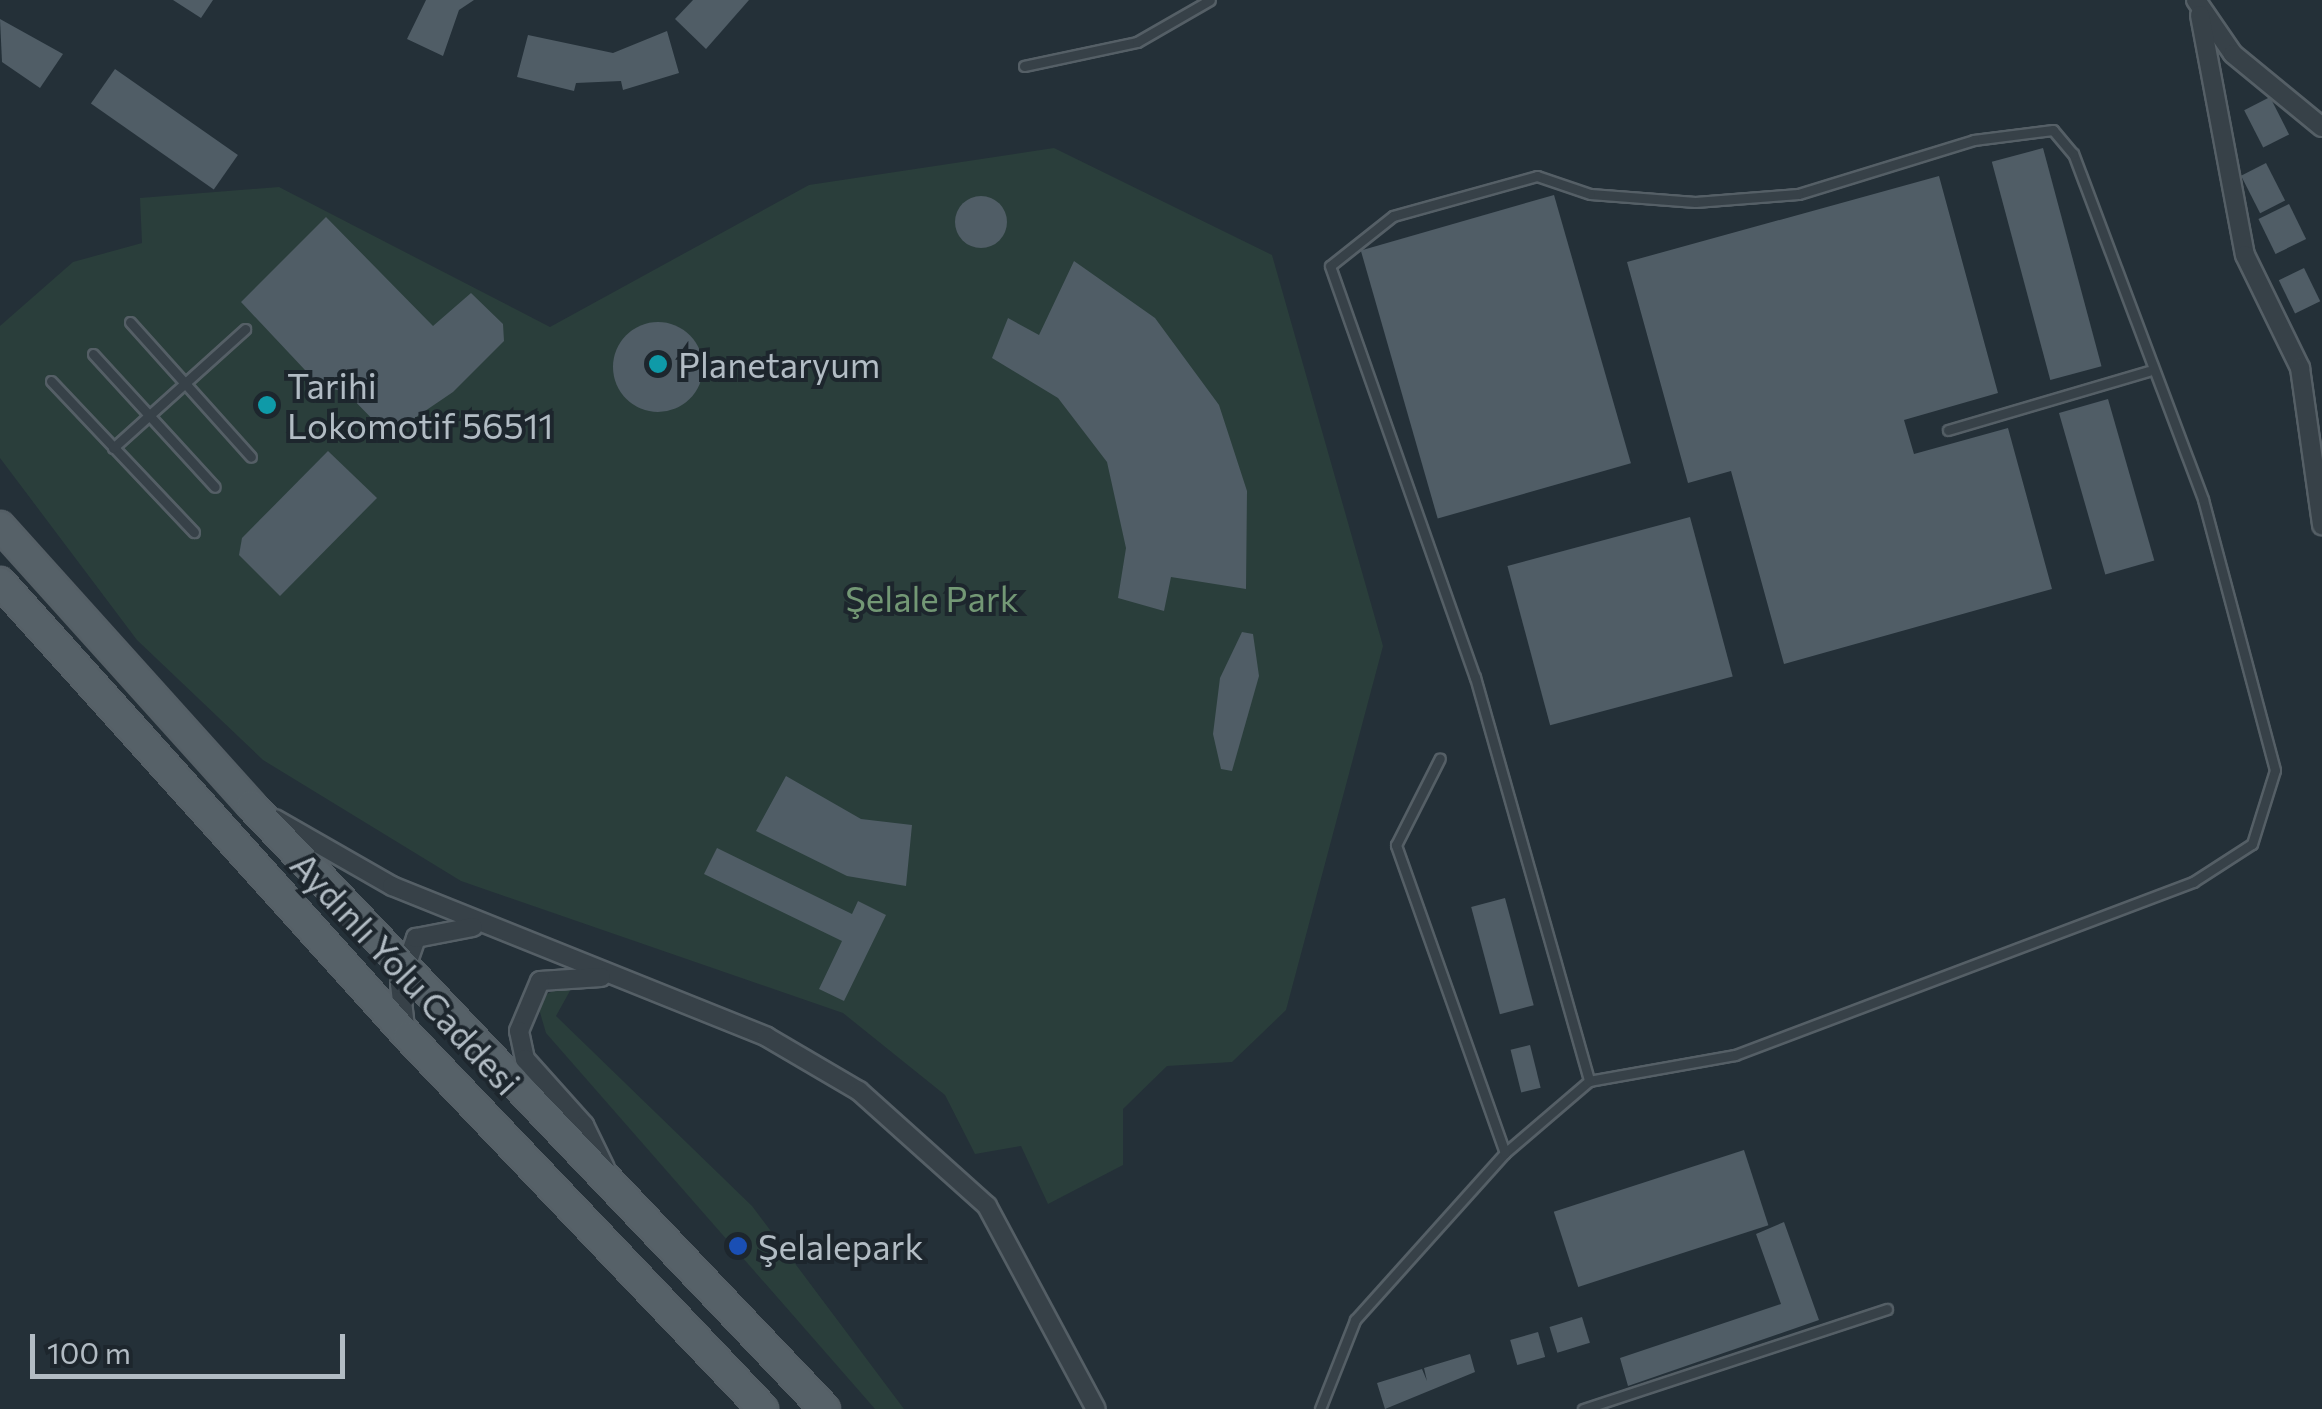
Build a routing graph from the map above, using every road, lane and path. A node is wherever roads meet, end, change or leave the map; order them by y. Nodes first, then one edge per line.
1 (1210, 0) edge
2 (2198, 7) edge
3 (1024, 66) dead end
4 (2322, 127) edge
5 (130, 322) dead end
6 (245, 329) dead end
7 (93, 354) dead end
8 (2148, 372) junction
9 (51, 381) dead end
10 (182, 387) junction
11 (150, 417) junction
12 (1948, 430) dead end
13 (113, 448) junction
14 (251, 456) dead end
15 (216, 488) dead end
16 (2322, 525) edge
17 (0, 526) edge
18 (194, 532) dead end
19 (0, 582) edge
20 (1440, 758) dead end
21 (251, 805) junction
22 (502, 934) junction
23 (403, 963) junction
24 (627, 980) junction
25 (408, 1036) junction
26 (1589, 1081) junction
27 (1505, 1153) junction
28 (611, 1182) junction
29 (1888, 1310) dead end
30 (763, 1409) edge
31 (824, 1409) edge
32 (1096, 1409) edge
33 (1320, 1409) edge
34 (1583, 1409) edge

1 - 3 lane
2 - 4 street
2 - 16 street
5 - 10 lane
6 - 10 lane
7 - 11 lane
8 - 12 lane
8 - 26 lane
8 - 26 lane
9 - 13 lane
10 - 11 lane
10 - 14 lane
11 - 13 lane
11 - 15 lane
13 - 18 lane
17 - 21 main road, Aydınlı Yolu Caddesi
19 - 25 main road, Aydınlı Yolu Caddesi
20 - 27 lane
21 - 22 street, Aydınlı Yolu Caddesi
21 - 23 main road, Aydınlı Yolu Caddesi
22 - 23 street, Aydınlı Yolu Caddesi
22 - 24 street, Aydınlı Yolu Caddesi
23 - 25 street
23 - 28 main road, Aydınlı Yolu Caddesi
24 - 28 street, Aydınlı Yolu Caddesi
24 - 32 street, Aydınlı Yolu Caddesi
25 - 30 main road, Aydınlı Yolu Caddesi
26 - 27 lane
27 - 33 lane
28 - 31 main road, Aydınlı Yolu Caddesi
29 - 34 lane

